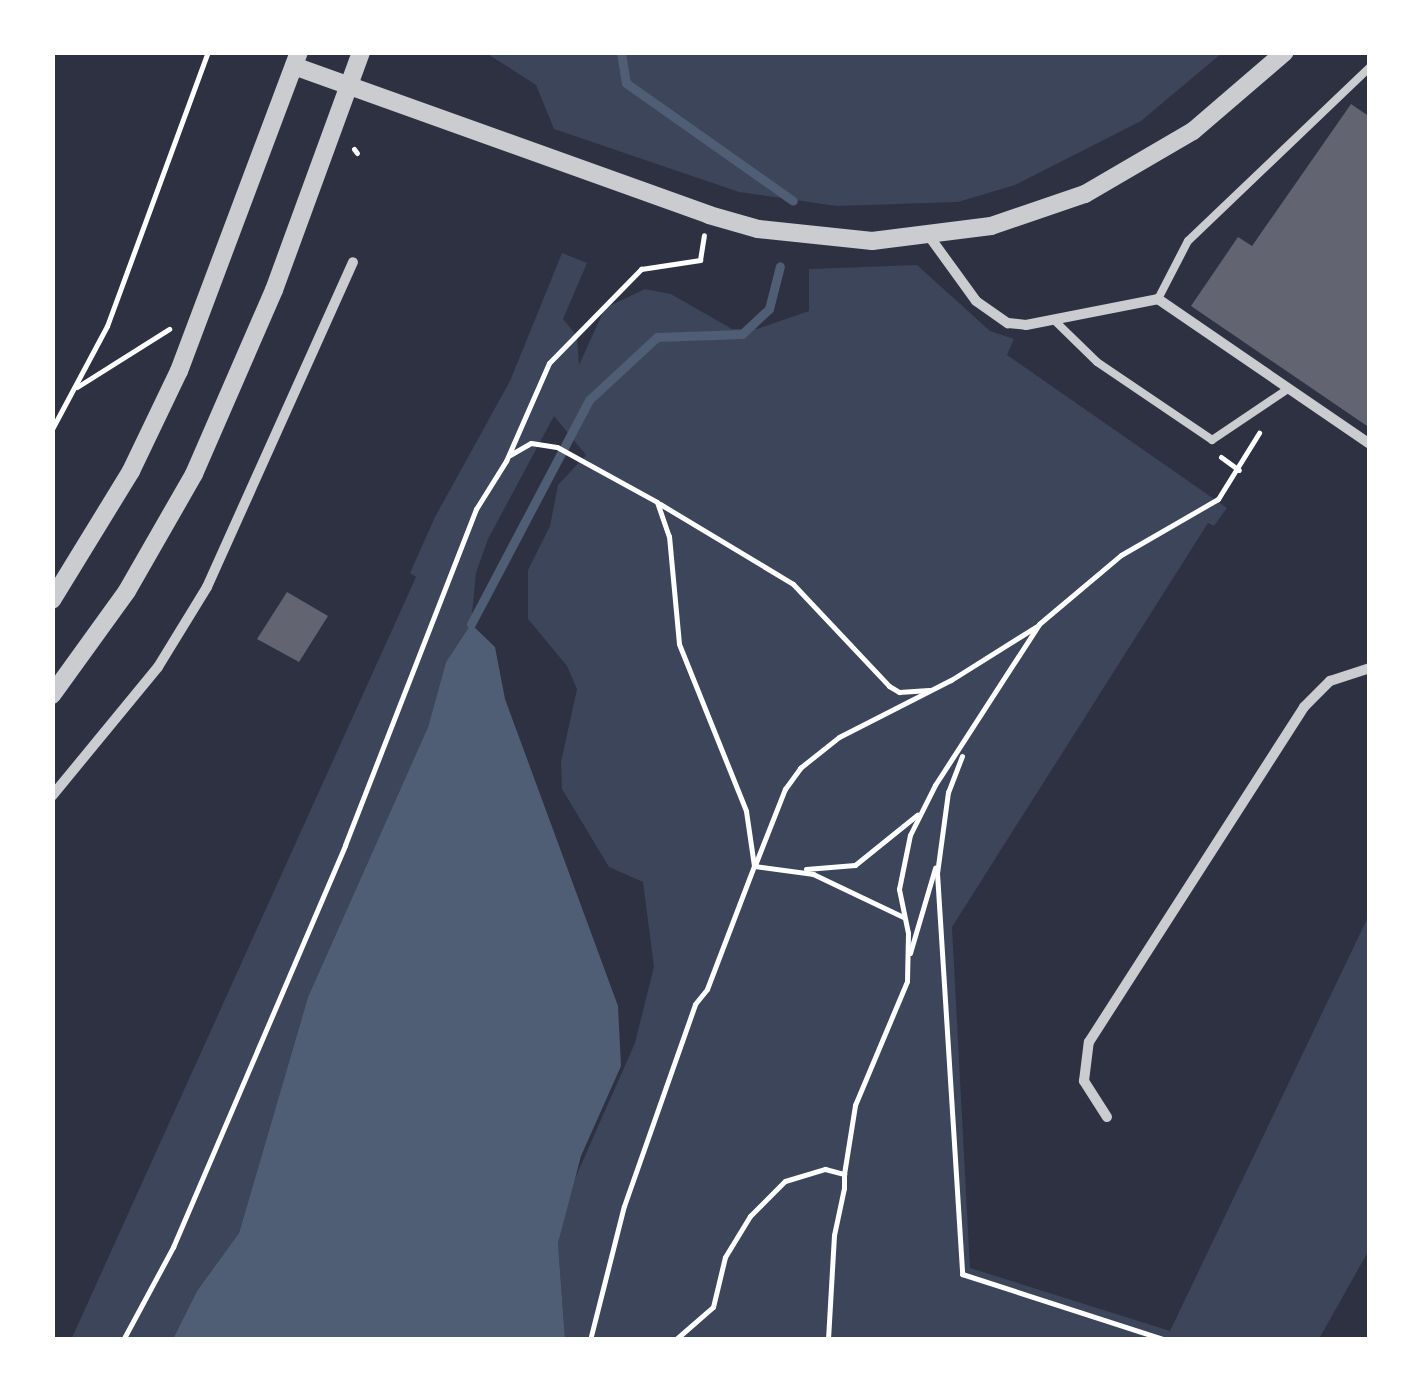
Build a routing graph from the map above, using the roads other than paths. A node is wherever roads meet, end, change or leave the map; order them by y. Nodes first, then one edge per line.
1 (361, 52) edge
2 (1285, 52) edge
3 (297, 59) edge
4 (1370, 67) edge
5 (348, 88) junction
6 (929, 236) junction
7 (353, 262) dead end
8 (1158, 300) junction
9 (1054, 320) junction
10 (1288, 389) junction
11 (1370, 444) edge
12 (52, 600) edge
13 (1370, 668) edge
14 (52, 695) edge
15 (52, 796) edge
16 (1107, 1117) dead end

1 - 5 street
2 - 6 street
3 - 5 street
3 - 12 street
4 - 8 lane
5 - 6 street
5 - 14 street
6 - 9 street
7 - 15 street
8 - 9 street
8 - 10 street
9 - 10 lane
10 - 11 street
13 - 16 street

